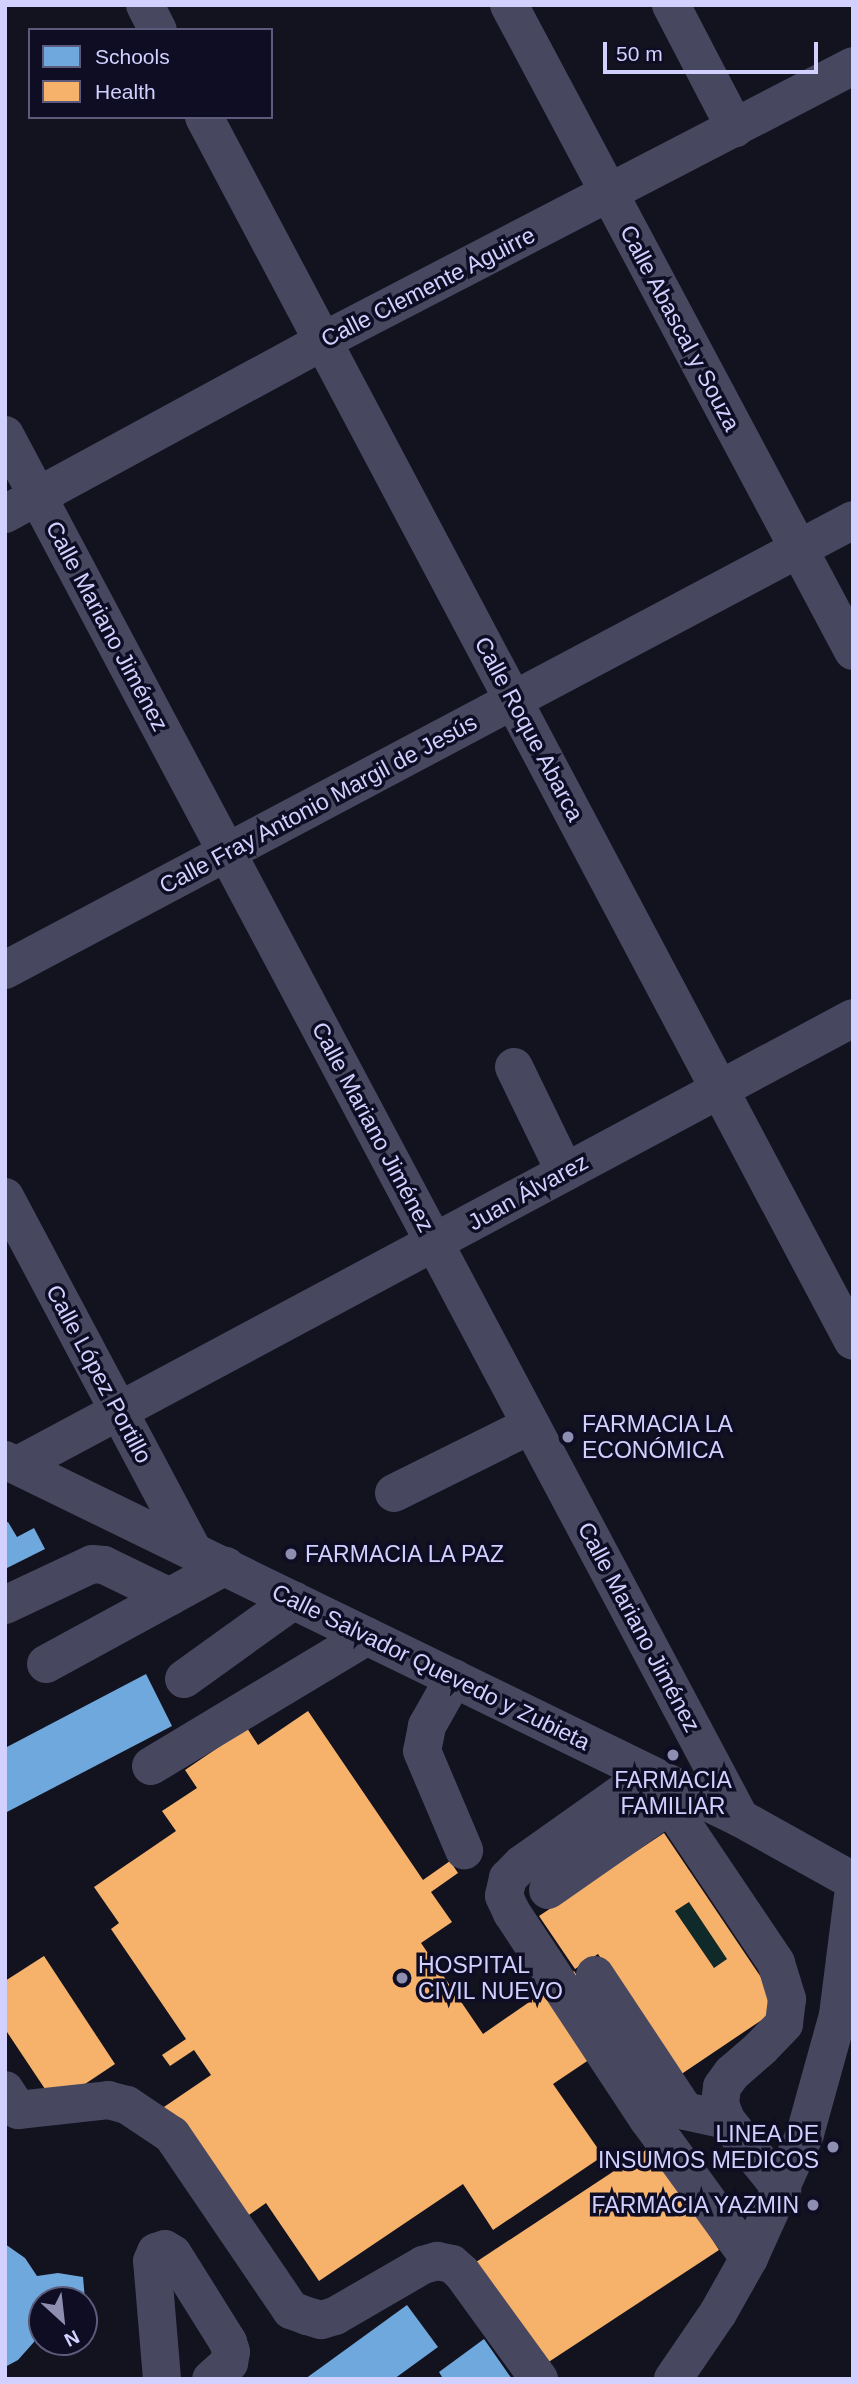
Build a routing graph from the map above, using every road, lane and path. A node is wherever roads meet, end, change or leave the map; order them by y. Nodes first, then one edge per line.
1 (145, 5) edge
2 (509, 5) edge
3 (671, 5) edge
4 (157, 28) edge
5 (853, 66) edge
6 (205, 119) edge
7 (735, 128) junction
8 (609, 195) junction
9 (323, 341) junction
10 (5, 435) edge
11 (22, 505) edge
12 (853, 520) edge
13 (798, 549) junction
14 (853, 651) edge
15 (514, 700) junction
16 (227, 852) junction
17 (5, 970) edge
18 (853, 1018) edge
19 (513, 1067) dead end
20 (719, 1088) junction
21 (565, 1172) junction
22 (5, 1197) edge
23 (435, 1244) junction
24 (853, 1341) edge
25 (120, 1412) junction
26 (531, 1425) junction
27 (12, 1462) edge
28 (394, 1493) dead end
29 (210, 1558) junction
30 (170, 1597) junction
31 (294, 1600) junction
32 (5, 1605) edge
33 (368, 1636) junction
34 (46, 1664) dead end
35 (454, 1678) junction
36 (184, 1679) dead end
37 (151, 1766) dead end
38 (644, 1778) junction
39 (670, 1805) junction
40 (740, 1818) junction
41 (464, 1850) dead end
42 (853, 1881) edge
43 (548, 1890) dead end
44 (853, 1897) edge
45 (849, 1958) edge
46 (595, 1975) dead end
47 (5, 2090) edge
48 (726, 2120) junction
49 (782, 2190) junction
50 (748, 2258) junction
51 (162, 2379) edge
52 (211, 2379) edge
53 (539, 2379) edge
54 (673, 2379) edge

1 - 4 street
2 - 8 street, Calle Abascal y Souza
3 - 7 street
5 - 7 street, Calle Clemente Aguirre
6 - 9 street, Calle Roque Abarca
7 - 8 street, Calle Clemente Aguirre
8 - 9 street, Calle Clemente Aguirre
8 - 13 street, Calle Abascal y Souza
9 - 11 street, Calle Clemente Aguirre
9 - 15 street, Calle Roque Abarca
10 - 11 street, Calle Mariano Jiménez
11 - 16 street, Calle Mariano Jiménez
12 - 13 street, Calle Fray Antonio Margil de Jesús
13 - 14 street, Calle Abascal y Souza
13 - 15 street, Calle Fray Antonio Margil de Jesús
15 - 16 street, Calle Fray Antonio Margil de Jesús
15 - 20 street, Calle Roque Abarca
16 - 17 street, Calle Fray Antonio Margil de Jesús
16 - 23 street, Calle Mariano Jiménez
18 - 20 street, Juan Álvarez
19 - 21 street
20 - 21 street, Juan Álvarez
20 - 24 street, Calle Roque Abarca
21 - 23 street, Juan Álvarez
22 - 25 street, Calle López Portillo
23 - 25 street, Juan Álvarez
23 - 26 street, Calle Mariano Jiménez
25 - 27 street, Juan Álvarez
25 - 29 street, Calle López Portillo
26 - 28 street
26 - 40 street, Calle Mariano Jiménez
27 - 29 street, Calle Salvador Quevedo y Zubieta
29 - 30 street
29 - 31 street, Calle Salvador Quevedo y Zubieta
30 - 32 street
30 - 34 street
31 - 33 street, Calle Salvador Quevedo y Zubieta
31 - 36 street
33 - 35 street, Calle Salvador Quevedo y Zubieta
33 - 37 street
35 - 38 street, Calle Salvador Quevedo y Zubieta
35 - 41 street
38 - 39 street
38 - 40 street, Calle Salvador Quevedo y Zubieta
38 - 50 street
39 - 43 street
39 - 48 street
40 - 42 street, Calle Salvador Quevedo y Zubieta
44 - 45 street
45 - 49 street
46 - 48 street
47 - 53 street
48 - 49 street
49 - 50 street
50 - 54 street
51 - 52 street

